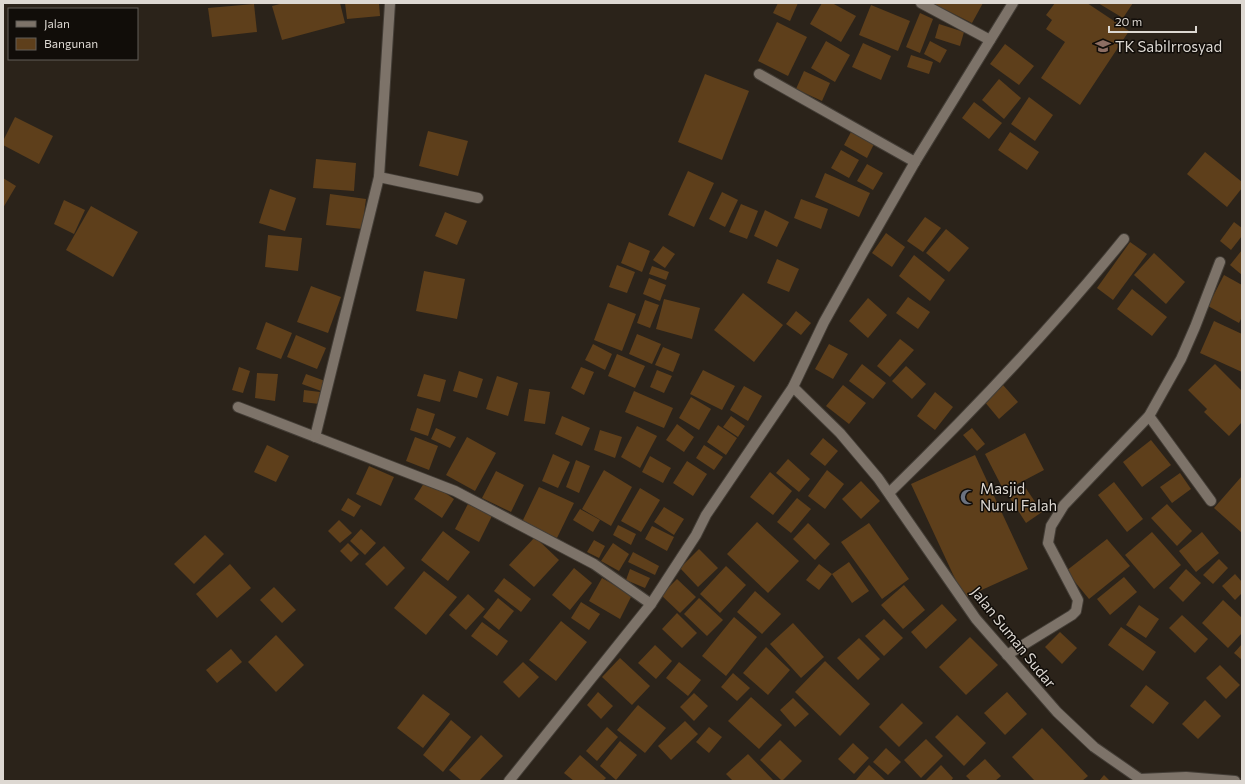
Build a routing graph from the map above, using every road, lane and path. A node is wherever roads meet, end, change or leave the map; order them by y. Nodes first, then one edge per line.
1 (390, 3) edge
2 (921, 3) edge
3 (1013, 3) edge
4 (990, 40) junction
5 (758, 74) dead end
6 (916, 162) junction
7 (379, 177) junction
8 (478, 198) dead end
9 (1124, 239) dead end
10 (1220, 262) dead end
11 (793, 387) junction
12 (238, 407) dead end
13 (1149, 416) junction
14 (315, 437) junction
15 (889, 493) junction
16 (1211, 501) dead end
17 (651, 604) junction
18 (1007, 655) junction
19 (509, 781) edge
20 (1235, 781) edge

1 - 7 street
2 - 4 street
3 - 4 street
4 - 6 street
5 - 6 street
6 - 11 street
7 - 8 street
7 - 14 street
9 - 15 street
10 - 13 street
11 - 15 street, Jalan Suman Sudar
11 - 17 street
12 - 14 street
13 - 16 street
13 - 18 street
14 - 17 street
15 - 18 street, Jalan Suman Sudar
17 - 19 street
18 - 20 street, Jalan Suman Sudar

